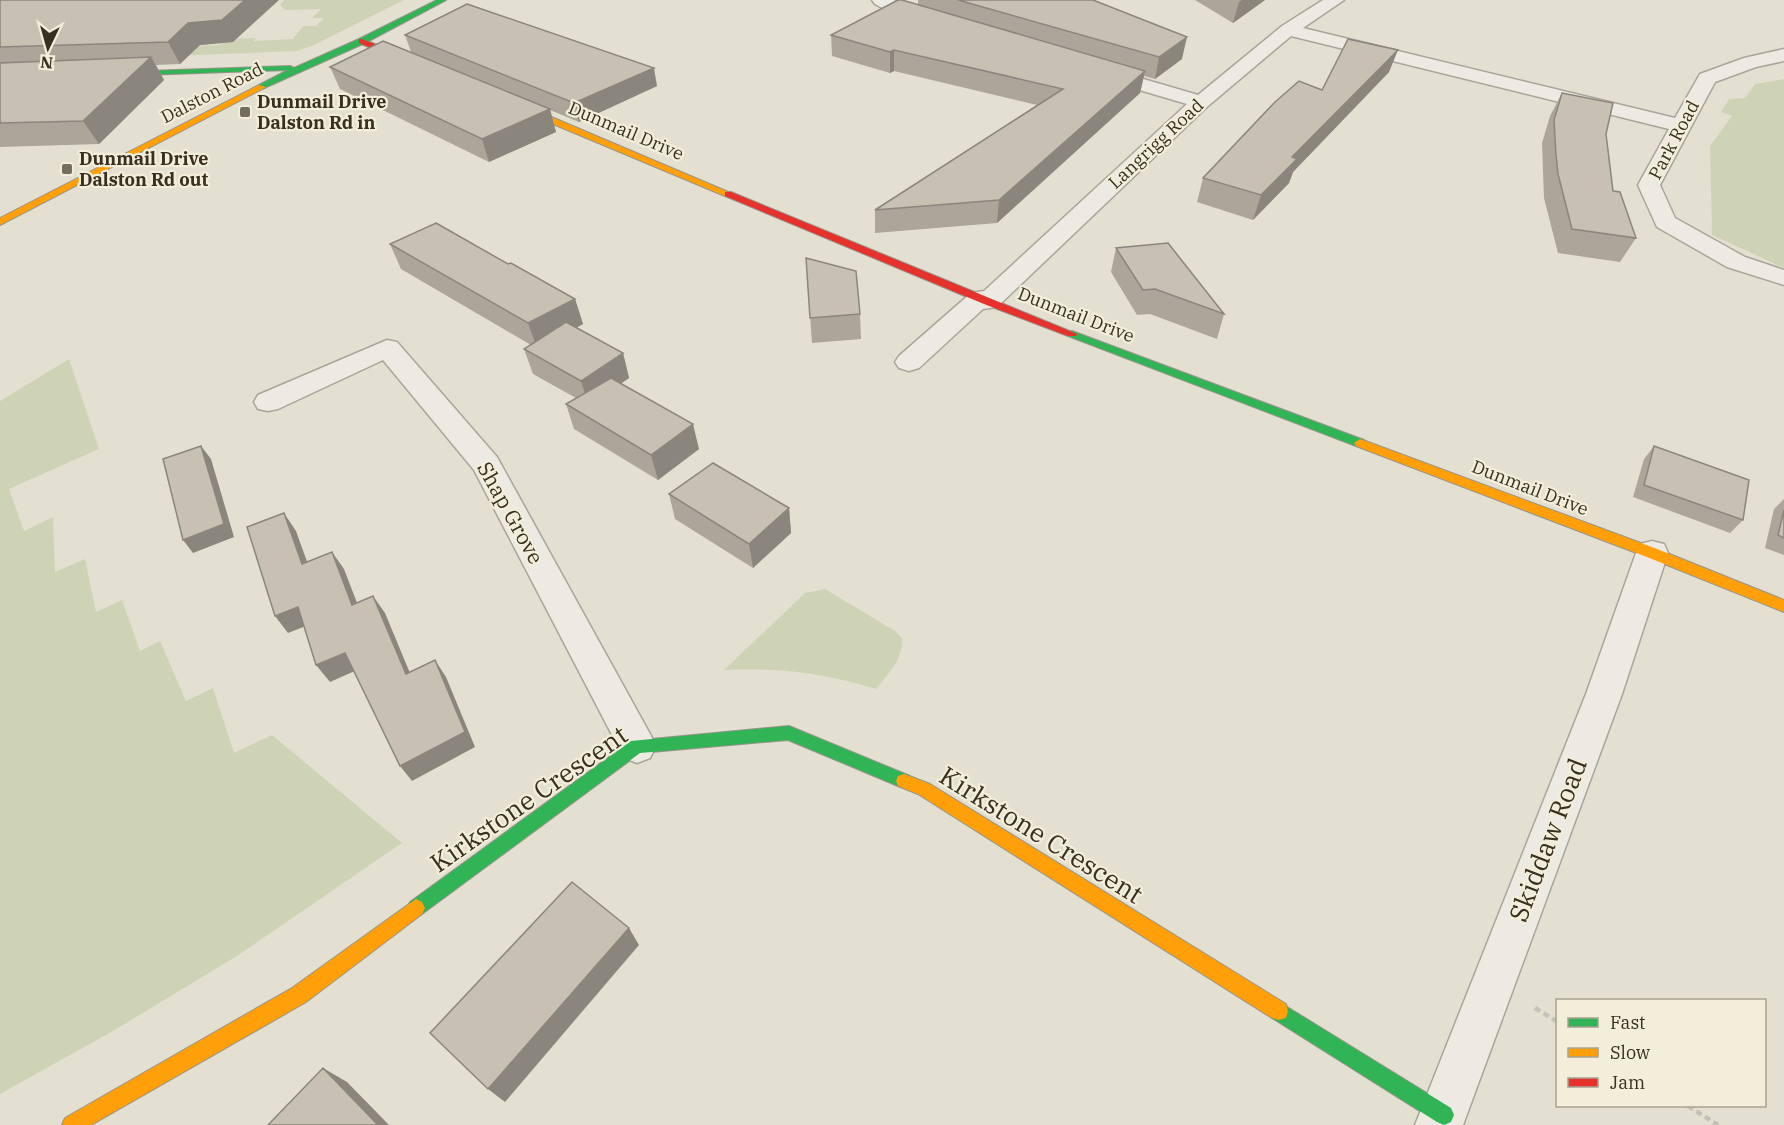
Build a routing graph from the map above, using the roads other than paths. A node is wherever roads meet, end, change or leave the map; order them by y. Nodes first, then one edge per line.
1 (442, 0) edge
2 (881, 0) edge
3 (1335, 0) edge
4 (947, 27) edge
5 (1288, 30) junction
6 (362, 41) junction
7 (1784, 55) edge
8 (1083, 67) edge
9 (301, 68) junction
10 (428, 68) edge
11 (105, 75) edge
12 (505, 100) edge
13 (1201, 102) junction
14 (1681, 126) junction
15 (0, 222) edge
16 (1784, 278) edge
17 (984, 300) junction
18 (909, 362) dead end
19 (268, 402) dead end
20 (1653, 553) junction
21 (1784, 606) edge
22 (637, 746) junction
23 (1442, 1120) edge
24 (72, 1125) edge

1 - 6 street, Dalston Road
2 - 4 street
3 - 5 street, Langrigg Road
5 - 13 street, Langrigg Road
5 - 14 street
6 - 9 street, Dalston Road
6 - 10 street
7 - 14 street, Park Road
8 - 13 street
9 - 11 street
9 - 15 street, Dalston Road
12 - 17 street, Dunmail Drive
13 - 17 street, Langrigg Road
14 - 16 street, Park Road
17 - 18 street, Langrigg Road
17 - 20 street, Dunmail Drive
19 - 22 street, Shap Grove
20 - 21 street, Dunmail Drive
20 - 23 street, Skiddaw Road
22 - 23 street, Kirkstone Crescent
22 - 24 street, Kirkstone Crescent

